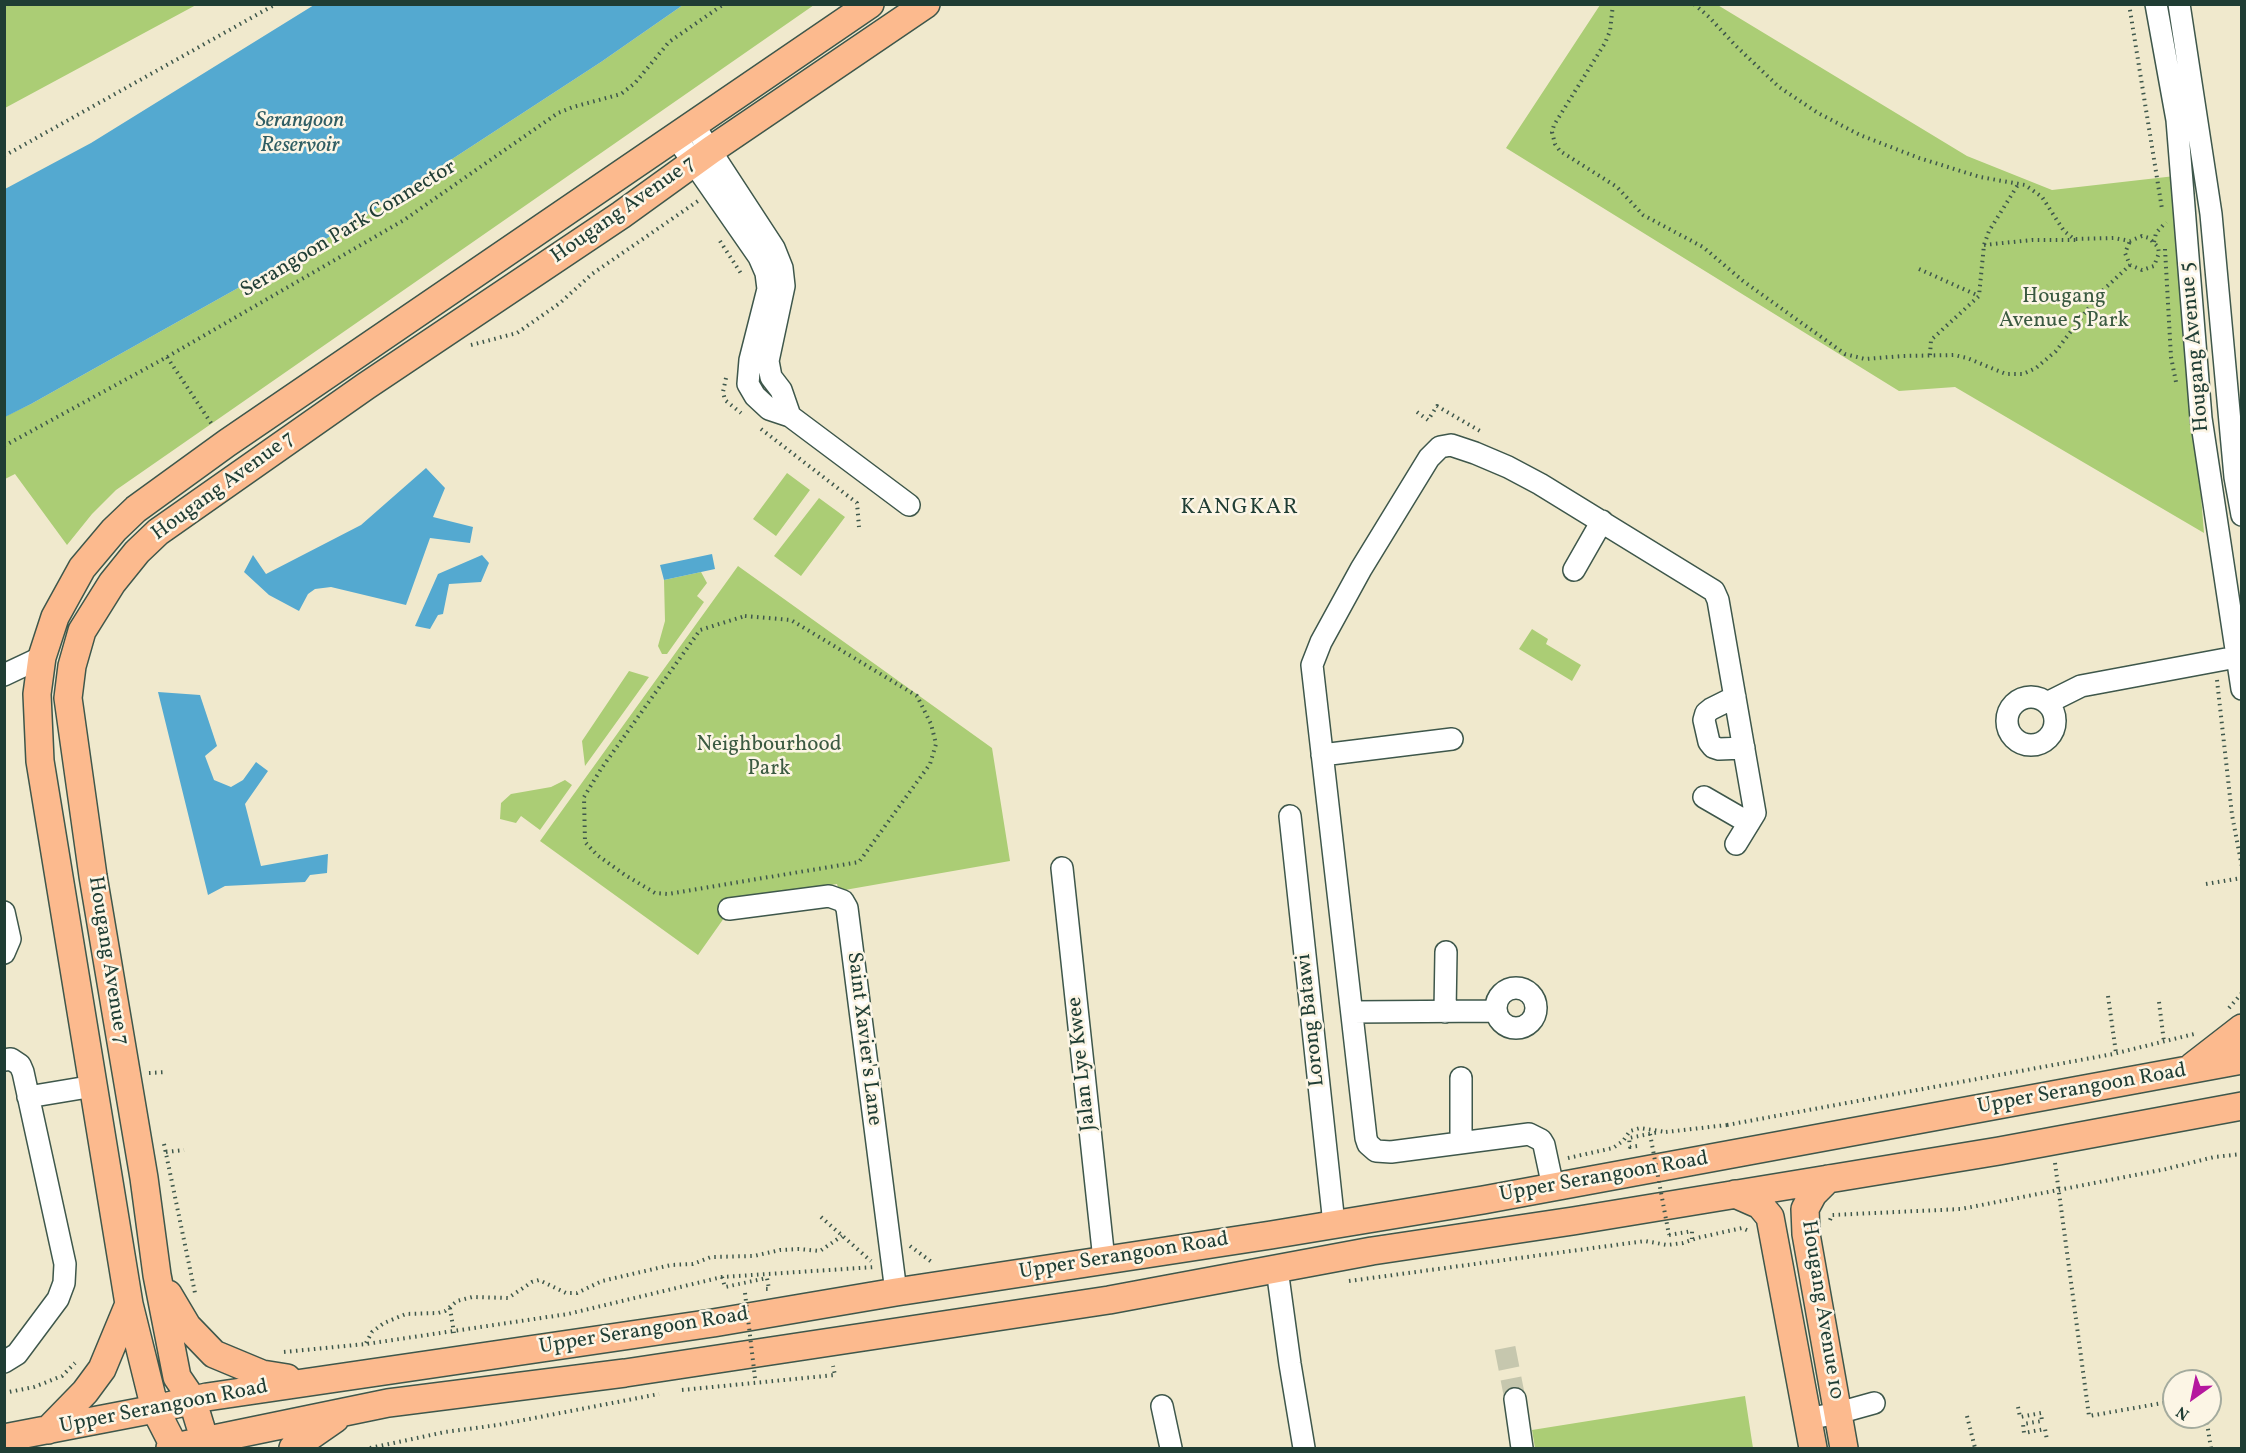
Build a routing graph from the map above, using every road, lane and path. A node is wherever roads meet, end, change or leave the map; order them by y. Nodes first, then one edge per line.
1 (276, 4) edge
2 (724, 4) edge
3 (870, 4) edge
4 (926, 4) edge
5 (1613, 4) edge
6 (1694, 4) edge
7 (2128, 4) edge
8 (2156, 4) edge
9 (2179, 4) edge
10 (684, 130) junction
11 (4, 156) edge
12 (703, 156) junction
13 (2019, 183) junction
14 (713, 189) junction
15 (2164, 223) dead end
16 (2079, 240) junction
17 (2130, 241) junction
18 (1984, 245) junction
19 (2130, 265) junction
20 (1919, 269) dead end
21 (1979, 296) junction
22 (460, 348) dead end
23 (2225, 353) junction
24 (2194, 354) junction
25 (1930, 355) junction
26 (167, 357) junction
27 (790, 416) junction
28 (213, 427) dead end
29 (4, 446) edge
30 (909, 505) dead end
31 (2241, 515) edge
32 (1602, 521) junction
33 (1571, 568) dead end
34 (2239, 656) edge
35 (42, 657) junction
36 (4, 675) edge
37 (2241, 689) edge
38 (1735, 697) junction
39 (2047, 703) dead end
40 (1452, 739) dead end
41 (1744, 748) junction
42 (1322, 755) junction
43 (1704, 797) dead end
44 (1290, 816) dead end
45 (1749, 824) junction
46 (1736, 844) dead end
47 (1062, 868) dead end
48 (2241, 878) edge
49 (2205, 884) dead end
50 (644, 887) joint
51 (729, 909) dead end
52 (4, 912) edge
53 (1446, 952) dead end
54 (4, 953) edge
55 (2108, 996) dead end
56 (2241, 996) edge
57 (2159, 1002) dead end
58 (1496, 1011) dead end
59 (1352, 1012) junction
60 (1445, 1012) junction
61 (2234, 1020) edge
62 (2201, 1029) dead end
63 (2164, 1042) junction
64 (2116, 1053) junction
65 (4, 1060) edge
66 (2241, 1060) edge
67 (147, 1062) dead end
68 (2187, 1070) junction
69 (155, 1072) dead end
70 (166, 1072) dead end
71 (1461, 1078) dead end
72 (152, 1084) dead end
73 (93, 1086) junction
74 (28, 1096) junction
75 (2236, 1109) edge
76 (1727, 1125) junction
77 (1666, 1132) junction
78 (1650, 1134) junction
79 (163, 1140) dead end
80 (2051, 1140) junction
81 (1461, 1143) junction
82 (1647, 1144) dead end
83 (184, 1150) dead end
84 (166, 1152) junction
85 (2241, 1154) edge
86 (1730, 1155) junction
87 (1550, 1175) junction
88 (1828, 1179) junction
89 (2060, 1190) junction
90 (1735, 1194) junction
91 (821, 1217) dead end
92 (1334, 1224) junction
93 (1828, 1226) dead end
94 (842, 1236) junction
95 (1757, 1236) dead end
96 (1693, 1239) junction
97 (1670, 1243) dead end
98 (1104, 1260) junction
99 (937, 1265) dead end
100 (1277, 1269) junction
101 (157, 1275) junction
102 (722, 1277) junction
103 (1348, 1281) dead end
104 (895, 1282) junction
105 (761, 1290) dead end
106 (753, 1292) dead end
107 (196, 1294) dead end
108 (129, 1304) junction
109 (450, 1307) junction
110 (454, 1331) junction
111 (366, 1344) junction
112 (279, 1353) dead end
113 (83, 1356) dead end
114 (458, 1359) junction
115 (4, 1362) edge
116 (834, 1366) dead end
117 (755, 1378) dead end
118 (306, 1381) junction
119 (681, 1390) dead end
120 (669, 1391) dead end
121 (4, 1393) edge
122 (192, 1399) junction
123 (1515, 1399) tunnel mouth
124 (1874, 1403) dead end
125 (2162, 1403) edge
126 (1162, 1406) dead end
127 (2018, 1407) dead end
128 (155, 1409) junction
129 (348, 1410) junction
130 (1967, 1416) dead end
131 (1807, 1419) junction
132 (1844, 1424) edge
133 (2208, 1429) edge
134 (48, 1430) junction
135 (4, 1438) edge
136 (2047, 1440) dead end
137 (206, 1445) edge
138 (173, 1448) edge
139 (293, 1449) edge
140 (370, 1449) edge
141 (1171, 1449) edge
142 (1304, 1449) edge
143 (1522, 1449) edge
144 (1813, 1449) edge
145 (1975, 1449) edge
146 (2211, 1449) edge

1 - 11 path
2 - 26 path, Serangoon Park Connector
3 - 10 main road, Hougang Avenue 7
4 - 12 main road, Hougang Avenue 7
5 - 25 path
6 - 13 path
7 - 15 path
8 - 24 street, Hougang Avenue 5
9 - 23 street, Hougang Avenue 5
10 - 12 street
10 - 35 main road, Hougang Avenue 7
12 - 14 street
12 - 27 street
12 - 101 main road, Hougang Avenue 7
13 - 16 path
13 - 18 path
14 - 22 path
14 - 27 street
16 - 17 path
16 - 18 path
17 - 19 path
17 - 19 path
18 - 21 path
19 - 25 path
20 - 21 path
21 - 25 path
23 - 24 street
23 - 31 street, Hougang Avenue 5
24 - 34 street, Hougang Avenue 5
26 - 28 path
26 - 29 path, Serangoon Park Connector
27 - 30 street
32 - 33 street
32 - 38 street
32 - 42 street
34 - 37 street, Hougang Avenue 5
34 - 39 street
35 - 36 street
35 - 73 main road, Hougang Avenue 7
38 - 41 street
38 - 41 street
40 - 42 street
41 - 45 street
42 - 59 street
43 - 45 street
44 - 92 street, Lorong Batawi
45 - 46 street
47 - 98 street, Jalan Lye Kwee
48 - 49 path
50 - 50 path
51 - 104 street, Saint Xavier's Lane
52 - 54 street
53 - 60 street
55 - 64 path
56 - 61 path
57 - 63 path
58 - 60 street
59 - 60 street
59 - 81 street
61 - 68 main road
62 - 63 path
63 - 64 path
64 - 76 path
65 - 74 street
66 - 68 main road, Upper Serangoon Road
67 - 72 path
68 - 86 main road, Upper Serangoon Road
69 - 70 path
71 - 81 street
73 - 74 street
73 - 108 main road, Hougang Avenue 7
74 - 115 street
75 - 80 main road, Upper Serangoon Road
76 - 77 path
76 - 86 path
77 - 78 path
77 - 87 path
78 - 82 path
78 - 96 path, bridge
79 - 84 path
80 - 88 main road, Upper Serangoon Road
80 - 89 path
81 - 87 street
83 - 84 path
84 - 107 path
85 - 89 path
86 - 87 main road, Upper Serangoon Road
87 - 92 main road, Upper Serangoon Road
88 - 90 main road, Upper Serangoon Road
88 - 132 main road, Hougang Avenue 10
89 - 93 path
89 - 125 path
90 - 100 main road, Upper Serangoon Road
90 - 131 main road, Hougang Avenue 10
91 - 94 path
92 - 98 main road, Upper Serangoon Road
94 - 102 path
94 - 109 path
95 - 96 path
96 - 97 path
96 - 103 path
98 - 104 main road, Upper Serangoon Road
99 - 104 path
100 - 129 main road, Upper Serangoon Road
100 - 142 street
101 - 118 main road
101 - 122 main road, Hougang Avenue 7
102 - 105 path
102 - 110 path
104 - 114 main road, Upper Serangoon Road
106 - 117 path, bridge
108 - 128 main road, Hougang Avenue 7
108 - 134 main road
109 - 110 path
109 - 111 path
110 - 111 path
110 - 114 path
111 - 112 path
113 - 121 path
114 - 118 main road, Upper Serangoon Road
116 - 119 path
118 - 122 main road, Upper Serangoon Road
120 - 140 path
122 - 128 main road, Upper Serangoon Road
122 - 137 main road, Hougang Avenue 7
123 - 143 street
124 - 132 street
126 - 141 street
127 - 136 path
128 - 134 main road, Upper Serangoon Road
128 - 138 main road, Hougang Avenue 7
129 - 137 main road, Upper Serangoon Road
129 - 139 main road
130 - 145 path
131 - 132 street
131 - 144 main road, Hougang Avenue 10
133 - 146 path
134 - 135 main road, Upper Serangoon Road
137 - 138 main road, Upper Serangoon Road

